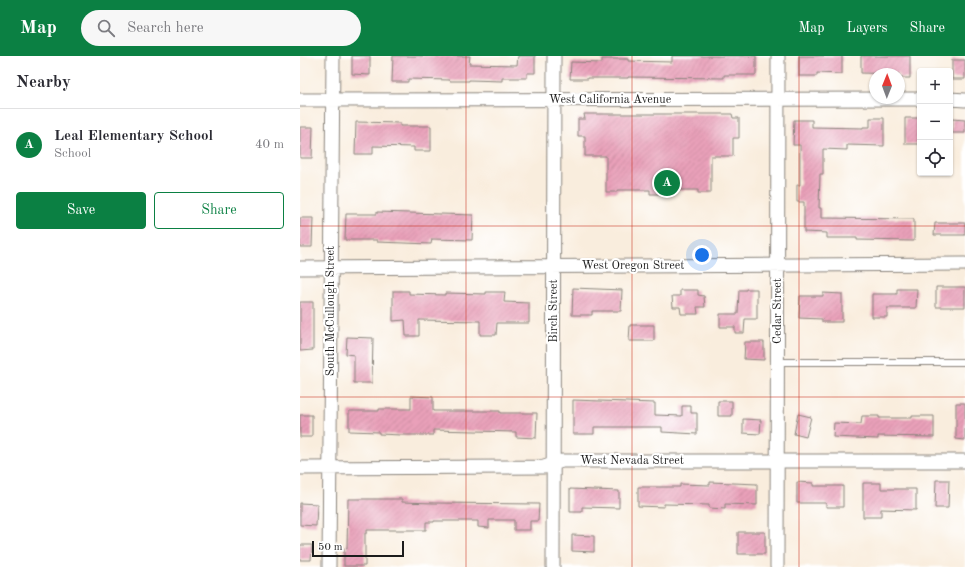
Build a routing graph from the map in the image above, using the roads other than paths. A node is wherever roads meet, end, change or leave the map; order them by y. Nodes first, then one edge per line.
1 (333, 56) edge
2 (554, 56) edge
3 (778, 56) edge
4 (778, 99) junction
5 (917, 99) edge
6 (300, 100) edge
7 (333, 100) junction
8 (554, 100) junction
9 (953, 100) edge
10 (965, 100) edge
11 (965, 264) edge
12 (778, 265) junction
13 (554, 266) junction
14 (300, 268) edge
15 (331, 268) junction
16 (778, 362) junction
17 (965, 362) edge
18 (778, 460) junction
19 (965, 461) edge
20 (554, 464) junction
21 (300, 468) edge
22 (330, 468) junction
23 (329, 567) edge
24 (553, 567) edge
25 (777, 567) edge

1 - 7 street, South McCullough Street
2 - 8 street, Birch Street
3 - 4 street, Cedar Street
4 - 5 street, West California Avenue
4 - 8 street, West California Avenue
4 - 12 street, Cedar Street
6 - 7 street, West California Avenue
7 - 8 street, West California Avenue
7 - 15 street, South McCullough Street
8 - 13 street, Birch Street
9 - 10 street
11 - 12 street, West Oregon Street
12 - 13 street, West Oregon Street
12 - 16 street, Cedar Street
13 - 15 street, West Oregon Street
13 - 20 street, Birch Street
14 - 15 street, West Oregon Street
15 - 22 street, South McCullough Street
16 - 17 lane
16 - 18 street, Cedar Street
18 - 19 street, West Nevada Street
18 - 20 street, West Nevada Street
18 - 25 street, Cedar Street
20 - 22 street, West Nevada Street
20 - 24 street, Birch Street
21 - 22 street, West Nevada Street
22 - 23 street, South McCullough Street

